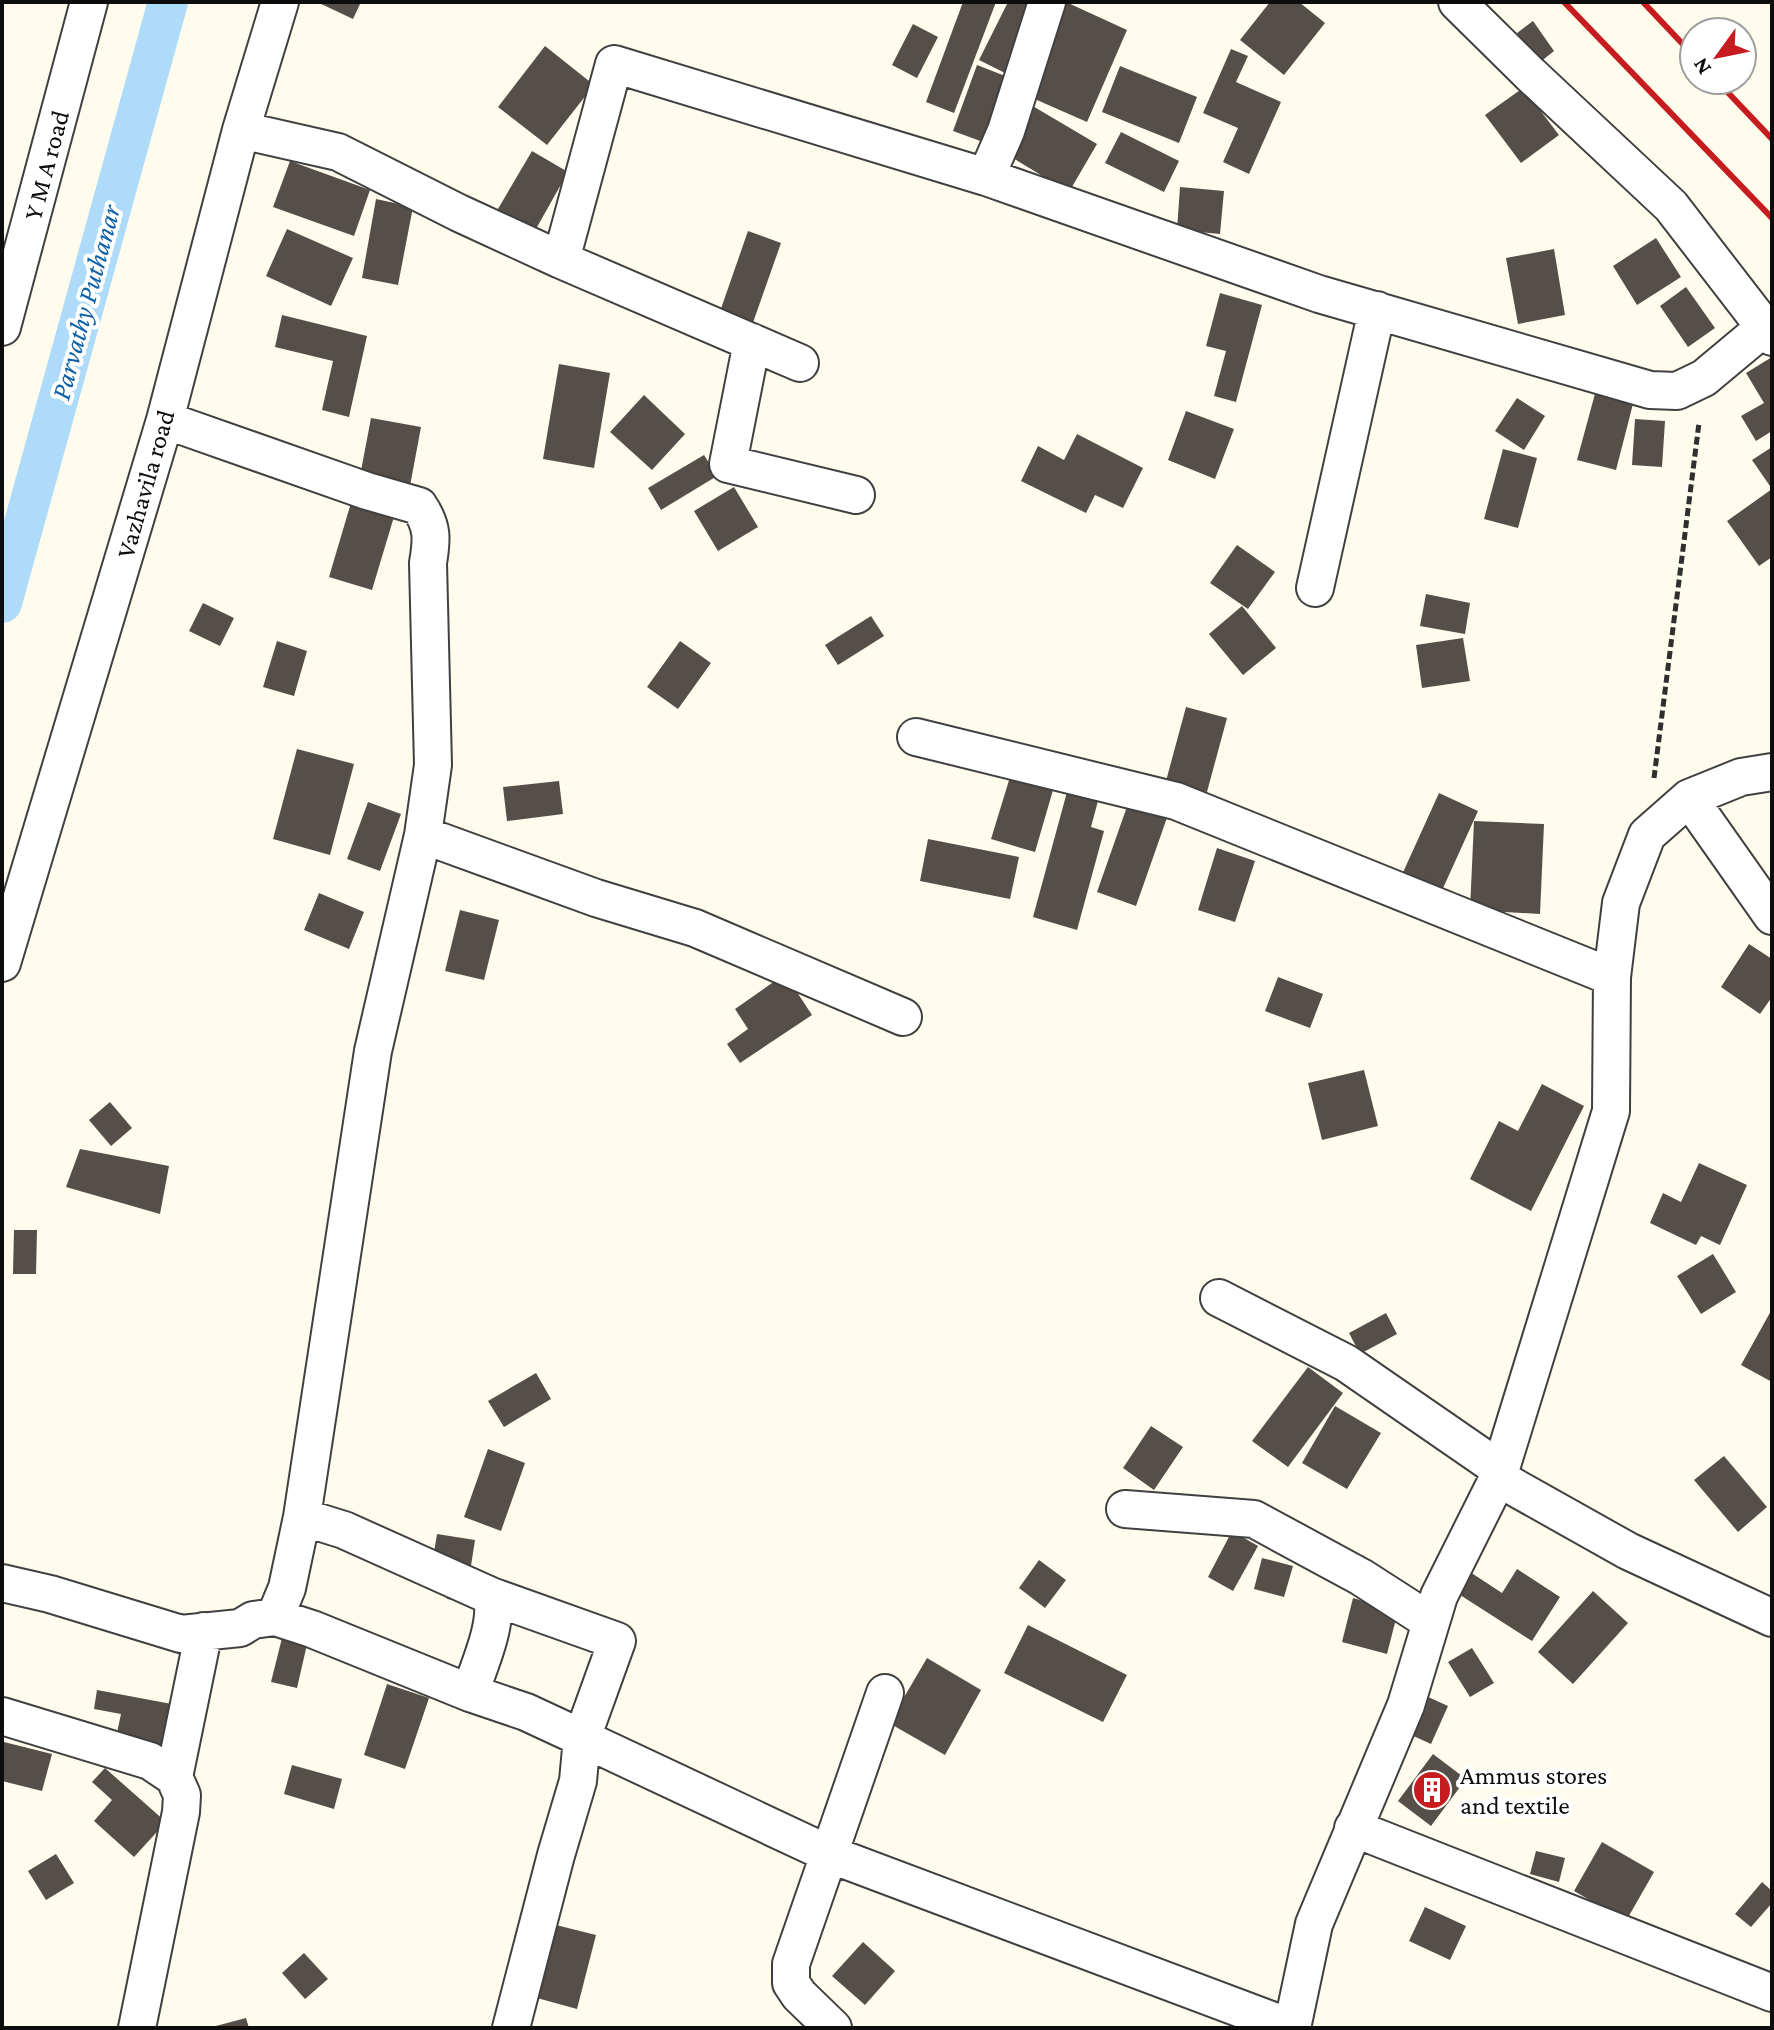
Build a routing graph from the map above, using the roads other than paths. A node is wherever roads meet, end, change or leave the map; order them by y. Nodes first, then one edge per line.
1 (89, 2) edge
2 (280, 2) edge
3 (1047, 2) edge
4 (1457, 2) edge
5 (241, 130) junction
6 (986, 177) junction
7 (561, 260) junction
8 (1377, 310) junction
9 (2, 327) edge
10 (1768, 332) edge
11 (752, 342) junction
12 (800, 363) dead end
13 (165, 420) junction
14 (856, 495) dead end
15 (1315, 588) dead end
16 (916, 737) dead end
17 (1772, 772) edge
18 (1689, 798) junction
19 (423, 835) junction
20 (1772, 916) edge
21 (2, 963) edge
22 (1612, 977) junction
23 (903, 1017) dead end
24 (1219, 1298) dead end
25 (1500, 1474) junction
26 (1125, 1509) dead end
27 (302, 1517) junction
28 (2, 1583) edge
29 (491, 1596) junction
30 (275, 1617) junction
31 (1772, 1618) edge
32 (1431, 1622) junction
33 (204, 1631) junction
34 (470, 1693) junction
35 (885, 1693) dead end
36 (2, 1716) edge
37 (582, 1738) junction
38 (174, 1777) junction
39 (1353, 1828) junction
40 (829, 1854) junction
41 (1772, 1993) edge
42 (137, 2028) edge
43 (511, 2028) edge
44 (833, 2028) edge
45 (1292, 2028) edge

1 - 9 street, Y M A road
2 - 5 street, Vazhavila road
3 - 6 street
4 - 10 street
5 - 7 street
5 - 13 street, Vazhavila road
6 - 7 street
6 - 8 street
7 - 11 street
8 - 10 street
8 - 15 street
11 - 12 street
11 - 14 street
13 - 19 street
13 - 21 street, Vazhavila road
16 - 22 street
17 - 18 street
18 - 20 street
18 - 22 street
19 - 23 street
19 - 27 street
22 - 25 street
24 - 25 street
25 - 31 street
25 - 32 street
26 - 32 street
27 - 29 street
27 - 30 street
28 - 33 street
29 - 34 street
29 - 37 street
30 - 33 street
30 - 34 street
32 - 39 street
33 - 38 street
34 - 37 street
35 - 40 street
36 - 38 street
37 - 40 street
37 - 43 street
38 - 42 street
39 - 41 street
39 - 45 street
40 - 44 street
40 - 45 street

